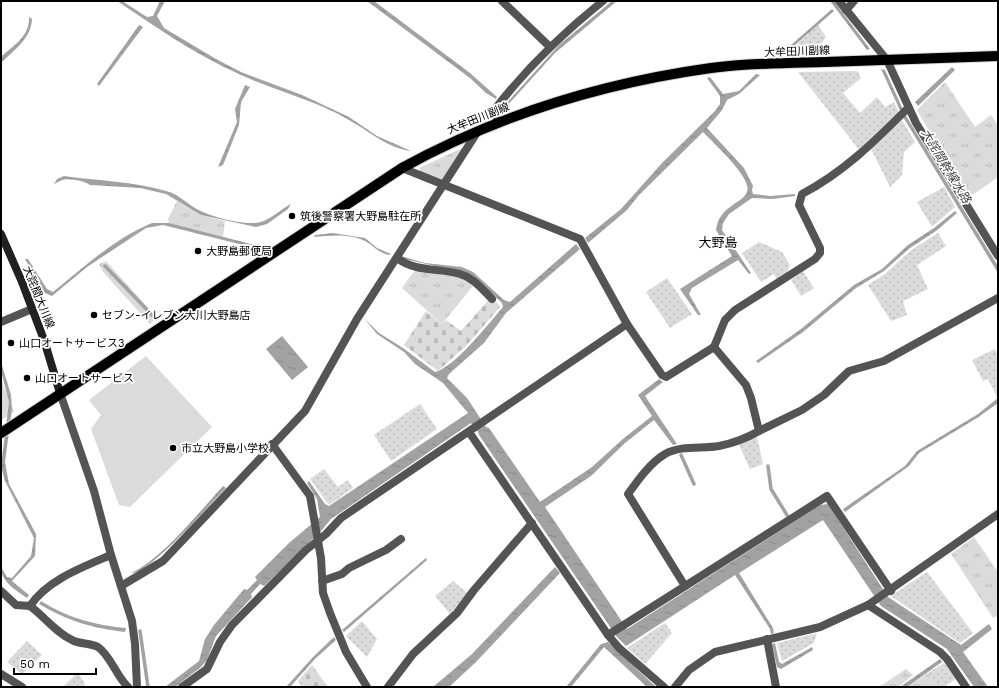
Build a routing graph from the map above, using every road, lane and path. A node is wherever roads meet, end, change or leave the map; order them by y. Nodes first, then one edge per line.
1 (502, 1) edge
2 (603, 1) edge
3 (839, 1) edge
4 (854, 1) edge
5 (846, 10) junction
6 (550, 47) junction
7 (998, 56) edge
8 (887, 60) junction
9 (908, 108) junction
10 (497, 122) junction
11 (479, 130) junction
12 (402, 168) junction
13 (445, 185) junction
14 (1, 234) edge
15 (998, 256) edge
16 (397, 258) junction
17 (998, 298) edge
18 (492, 299) dead end
19 (32, 309) junction
20 (1, 322) edge
21 (627, 324) junction
22 (714, 347) junction
23 (60, 393) junction
24 (471, 431) junction
25 (759, 431) junction
26 (1, 433) edge
27 (272, 444) junction
28 (998, 514) edge
29 (532, 524) junction
30 (317, 540) junction
31 (401, 540) dead end
32 (111, 555) junction
33 (322, 581) junction
34 (121, 586) junction
35 (685, 586) junction
36 (1, 591) edge
37 (889, 592) junction
38 (871, 603) junction
39 (30, 606) junction
40 (608, 635) junction
41 (767, 639) junction
42 (1, 674) edge
43 (22, 687) edge
44 (128, 687) edge
45 (137, 687) edge
46 (182, 687) edge
47 (367, 687) edge
48 (388, 687) edge
49 (664, 687) edge
50 (676, 687) edge
51 (776, 687) edge
52 (966, 687) edge

1 - 6 street
2 - 6 street
3 - 5 street
4 - 5 street
5 - 8 street
6 - 10 street
7 - 8 main road, 大牟田川副線
8 - 9 street
8 - 10 main road, 大牟田川副線
9 - 15 street
9 - 22 street
10 - 11 main road, 大牟田川副線
11 - 12 main road, 大牟田川副線
11 - 13 street
12 - 13 street
12 - 23 main road, 大牟田川副線
13 - 16 street
13 - 21 street
14 - 19 main road, 大詫間大川線
16 - 18 street
16 - 27 street
17 - 25 street
19 - 20 street
19 - 23 main road, 大詫間大川線
21 - 22 street
21 - 24 street
22 - 25 street
23 - 26 main road, 大牟田川副線
23 - 32 street
24 - 29 street
24 - 30 street
25 - 35 street
27 - 30 street
27 - 34 street
28 - 37 street
29 - 40 street
29 - 48 street
30 - 33 street
30 - 46 street
31 - 33 street
32 - 34 street
32 - 39 street
33 - 47 street
34 - 45 street
35 - 37 street
35 - 40 street
36 - 39 street
37 - 38 street
38 - 41 street
38 - 52 street
39 - 44 street
40 - 49 street
41 - 50 street
41 - 51 street
42 - 43 street

